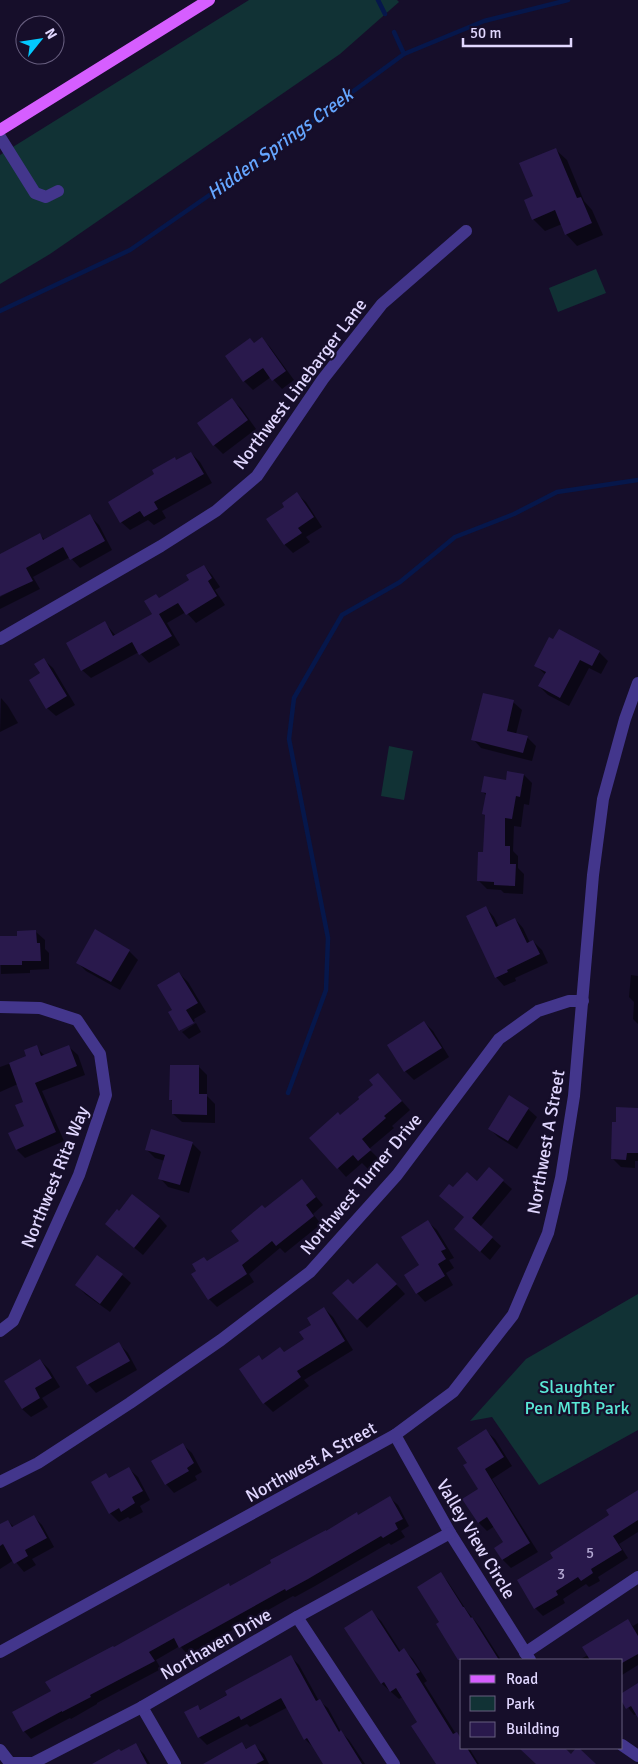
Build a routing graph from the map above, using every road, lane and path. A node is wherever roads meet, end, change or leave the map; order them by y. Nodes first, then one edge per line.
1 (209, 0) edge
2 (0, 130) edge
3 (0, 137) edge
4 (58, 192) dead end
5 (466, 231) dead end
6 (0, 639) edge
7 (638, 683) edge
8 (583, 1001) junction
9 (0, 1007) edge
10 (0, 1331) edge
11 (395, 1435) junction
12 (0, 1482) edge
13 (450, 1533) junction
14 (638, 1577) edge
15 (297, 1616) junction
16 (0, 1652) edge
17 (527, 1656) edge
18 (142, 1707) junction
19 (623, 1746) edge
20 (0, 1750) edge
21 (638, 1756) edge
22 (176, 1764) edge
23 (394, 1764) edge

1 - 2 main road
3 - 4 street
5 - 6 street, Northwest Linebarger Lane
7 - 8 street, Northwest A Street
8 - 11 street, Northwest A Street
8 - 12 street, Northwest Turner Drive
9 - 10 street, Northwest Rita Way
11 - 13 street, Valley View Circle
11 - 16 street, Northwest A Street
13 - 15 street, Northaven Drive
13 - 17 street, Valley View Circle
14 - 17 street
15 - 18 street, Northaven Drive
15 - 23 street
18 - 20 street, Northaven Drive
18 - 22 street
19 - 21 street

